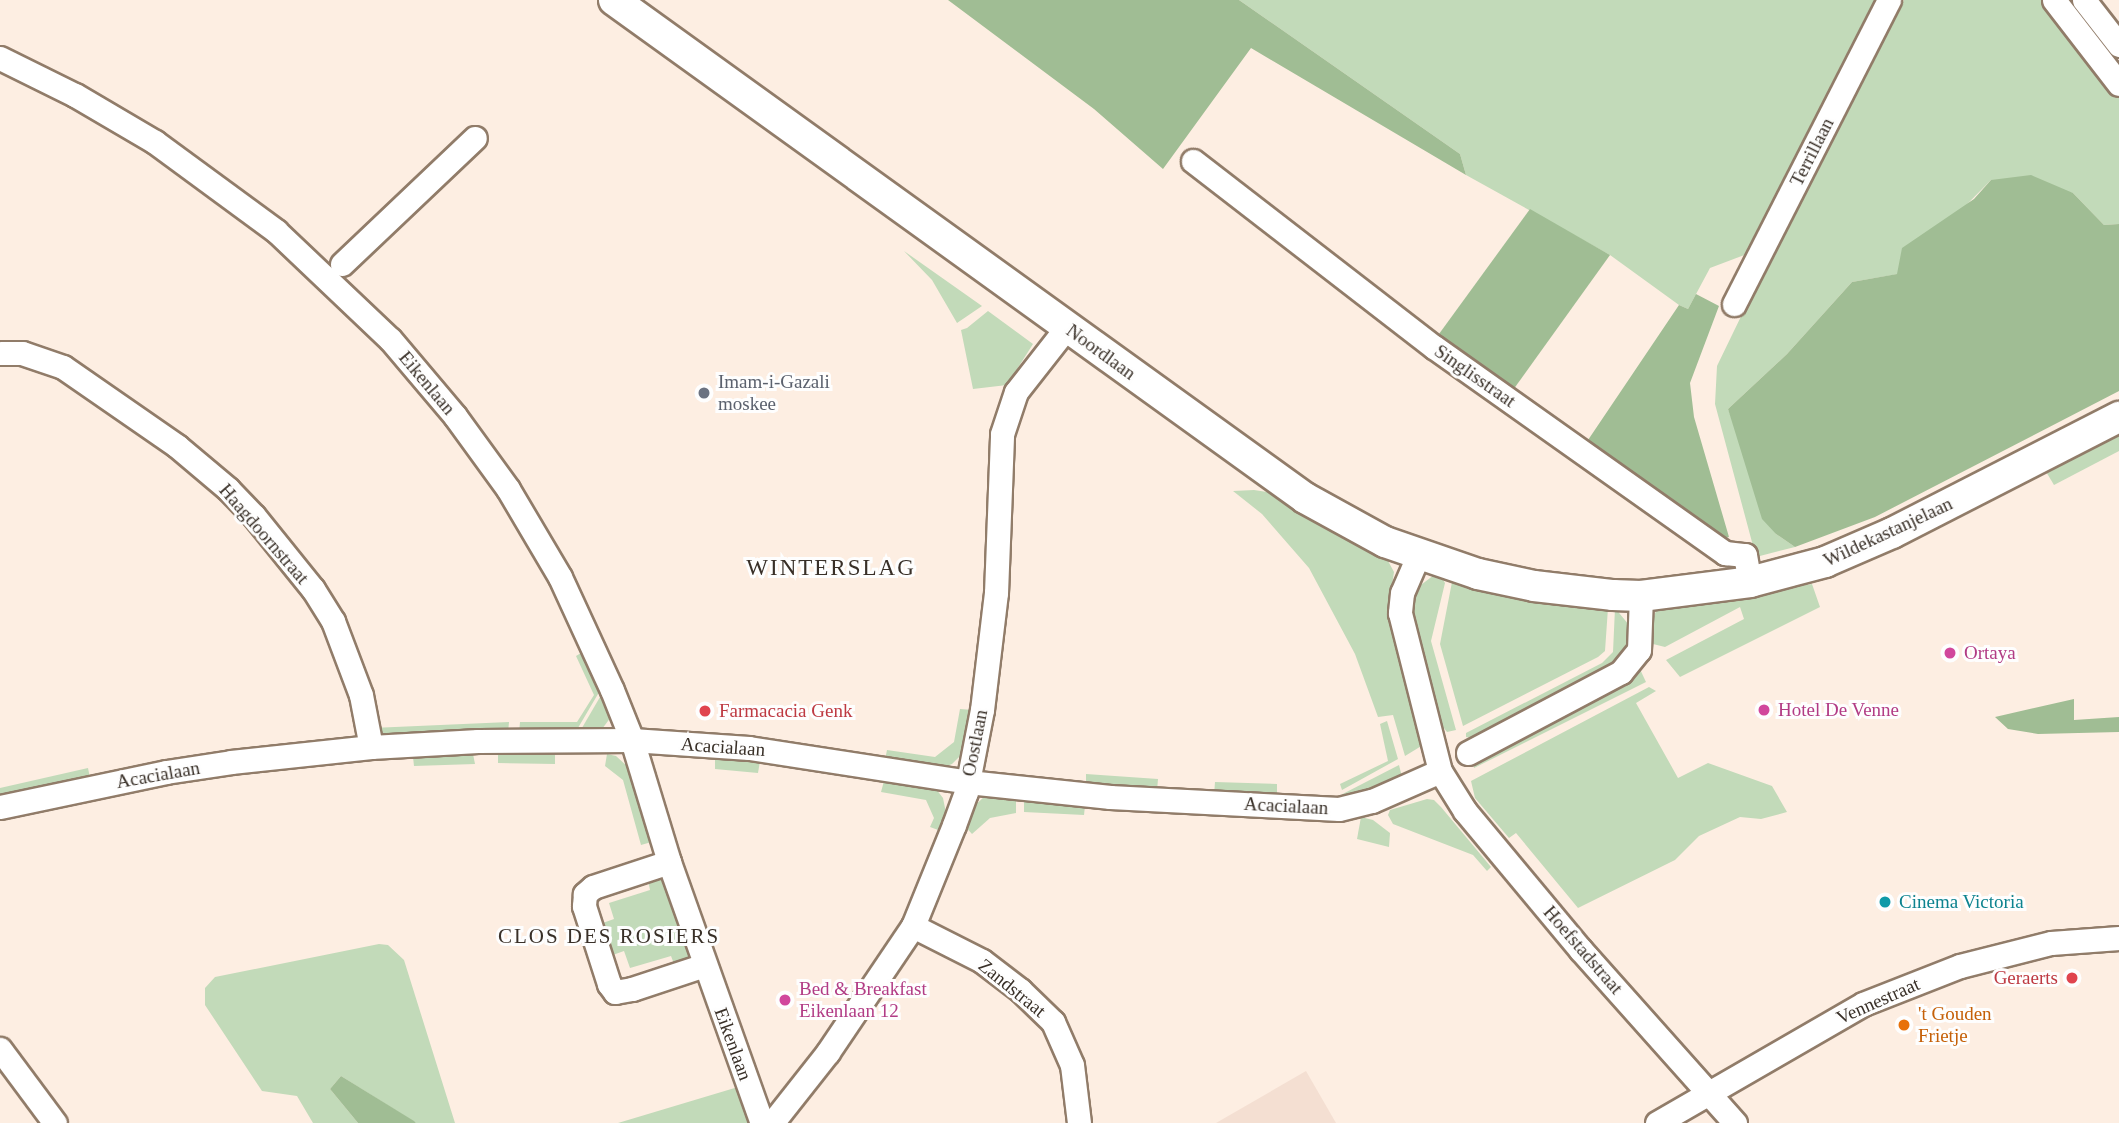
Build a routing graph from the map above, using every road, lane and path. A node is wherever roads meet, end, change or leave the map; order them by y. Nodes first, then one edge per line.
1 (614, 0) edge
2 (1889, 0) edge
3 (2054, 0) edge
4 (2084, 0) edge
5 (2119, 46) edge
6 (0, 58) edge
7 (2119, 84) edge
8 (475, 138) dead end
9 (1193, 161) dead end
10 (342, 264) dead end
11 (1734, 304) dead end
12 (1067, 327) junction
13 (0, 354) edge
14 (2119, 417) edge
15 (1418, 556) junction
16 (1750, 582) junction
17 (1641, 596) junction
18 (632, 740) junction
19 (371, 747) junction
20 (1468, 753) dead end
21 (1440, 771) junction
22 (968, 782) junction
23 (0, 807) edge
24 (669, 862) junction
25 (914, 926) junction
26 (2119, 938) edge
27 (705, 965) junction
28 (0, 1049) edge
29 (1709, 1091) junction
30 (55, 1123) edge
31 (762, 1123) edge
32 (772, 1123) edge
33 (1079, 1123) edge
34 (1657, 1123) edge
35 (1735, 1123) edge

1 - 12 street, Noordlaan
2 - 11 street, Terrillaan
3 - 7 street
4 - 5 street
6 - 18 street, Eikenlaan
8 - 10 street
9 - 16 street, Singlisstraat
12 - 15 street, Noordlaan
12 - 22 street, Oostlaan
13 - 19 street, Haagdoornstraat
14 - 16 street, Wildekastanjelaan
15 - 17 street, Wildekastanjelaan
15 - 21 street
16 - 17 street, Wildekastanjelaan
17 - 20 street
18 - 19 street, Acacialaan
18 - 22 street, Acacialaan
18 - 24 street, Eikenlaan
19 - 23 street, Acacialaan
21 - 22 street, Acacialaan
21 - 29 street, Hoefstadstraat
22 - 25 street, Oostlaan
24 - 27 street, Eikenlaan
24 - 27 street
25 - 32 street, Oostlaan
25 - 33 street, Zandstraat
26 - 29 street, Vennestraat
27 - 31 street, Eikenlaan
28 - 30 street
29 - 34 street, Vennestraat
29 - 35 street, Hoefstadstraat

